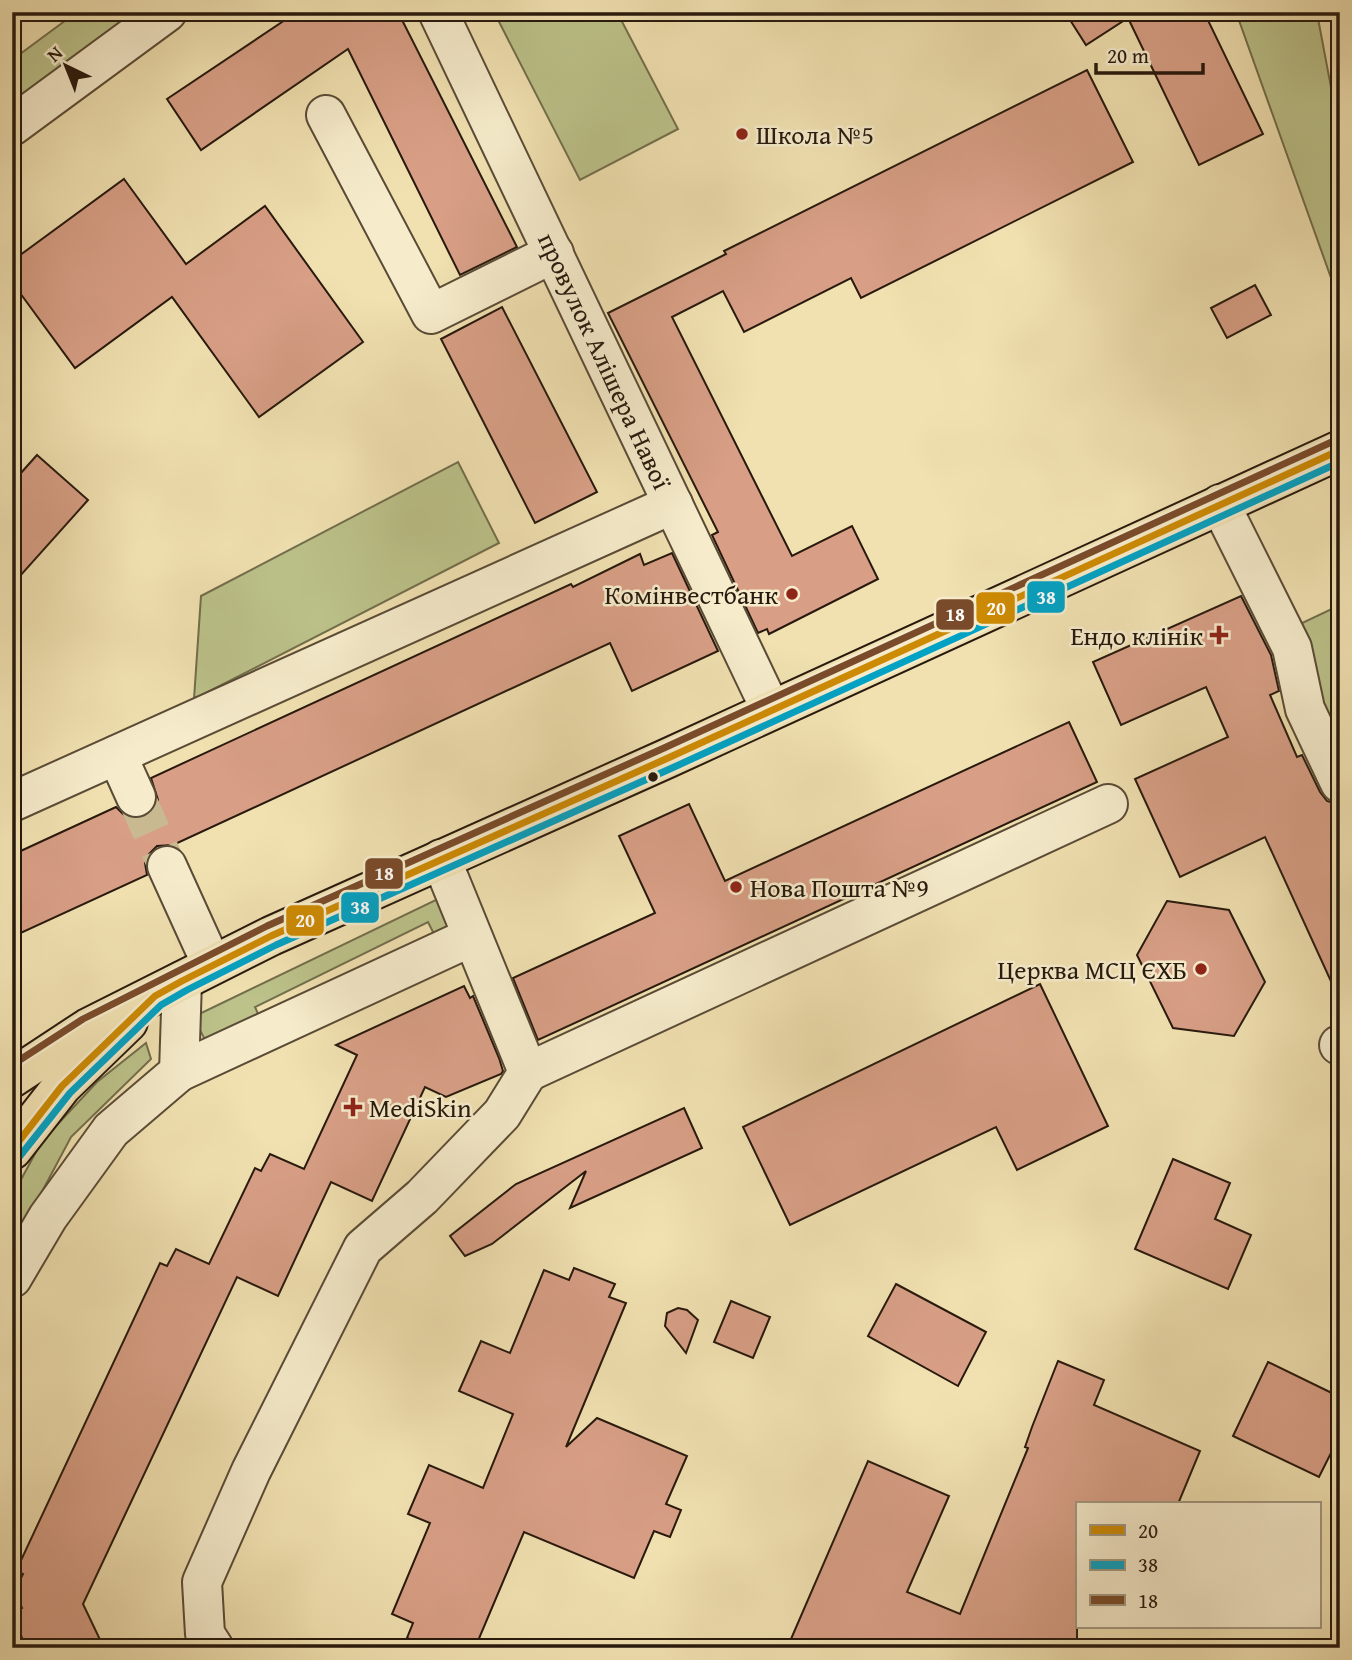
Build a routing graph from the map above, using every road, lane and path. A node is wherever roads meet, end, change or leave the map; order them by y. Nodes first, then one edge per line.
1 (167, 12) edge
2 (439, 12) edge
3 (326, 115) dead end
4 (12, 126) edge
5 (554, 253) junction
6 (1340, 450) edge
7 (1220, 503) junction
8 (673, 504) junction
9 (771, 710) junction
10 (117, 755) junction
11 (1340, 783) edge
12 (136, 797) tunnel mouth
13 (12, 802) edge
14 (1108, 804) dead end
15 (441, 859) junction
16 (167, 866) tunnel mouth
17 (471, 937) junction
18 (183, 981) junction
19 (179, 1072) junction
20 (528, 1072) junction
21 (12, 1078) edge
22 (12, 1150) edge
23 (12, 1278) edge
24 (214, 1648) edge

1 - 4 street
2 - 5 street, провулок Алішера Навої
3 - 5 street
5 - 8 street, провулок Алішера Навої
6 - 7 main road
7 - 9 main road
7 - 11 street
8 - 9 street, провулок Алішера Навої
8 - 10 street
9 - 15 main road
10 - 12 street
10 - 13 street
14 - 20 street
15 - 17 street
15 - 18 main road
16 - 18 street
17 - 19 street
17 - 20 street
18 - 19 street
18 - 21 main road
18 - 22 main road
19 - 23 street
20 - 24 street

